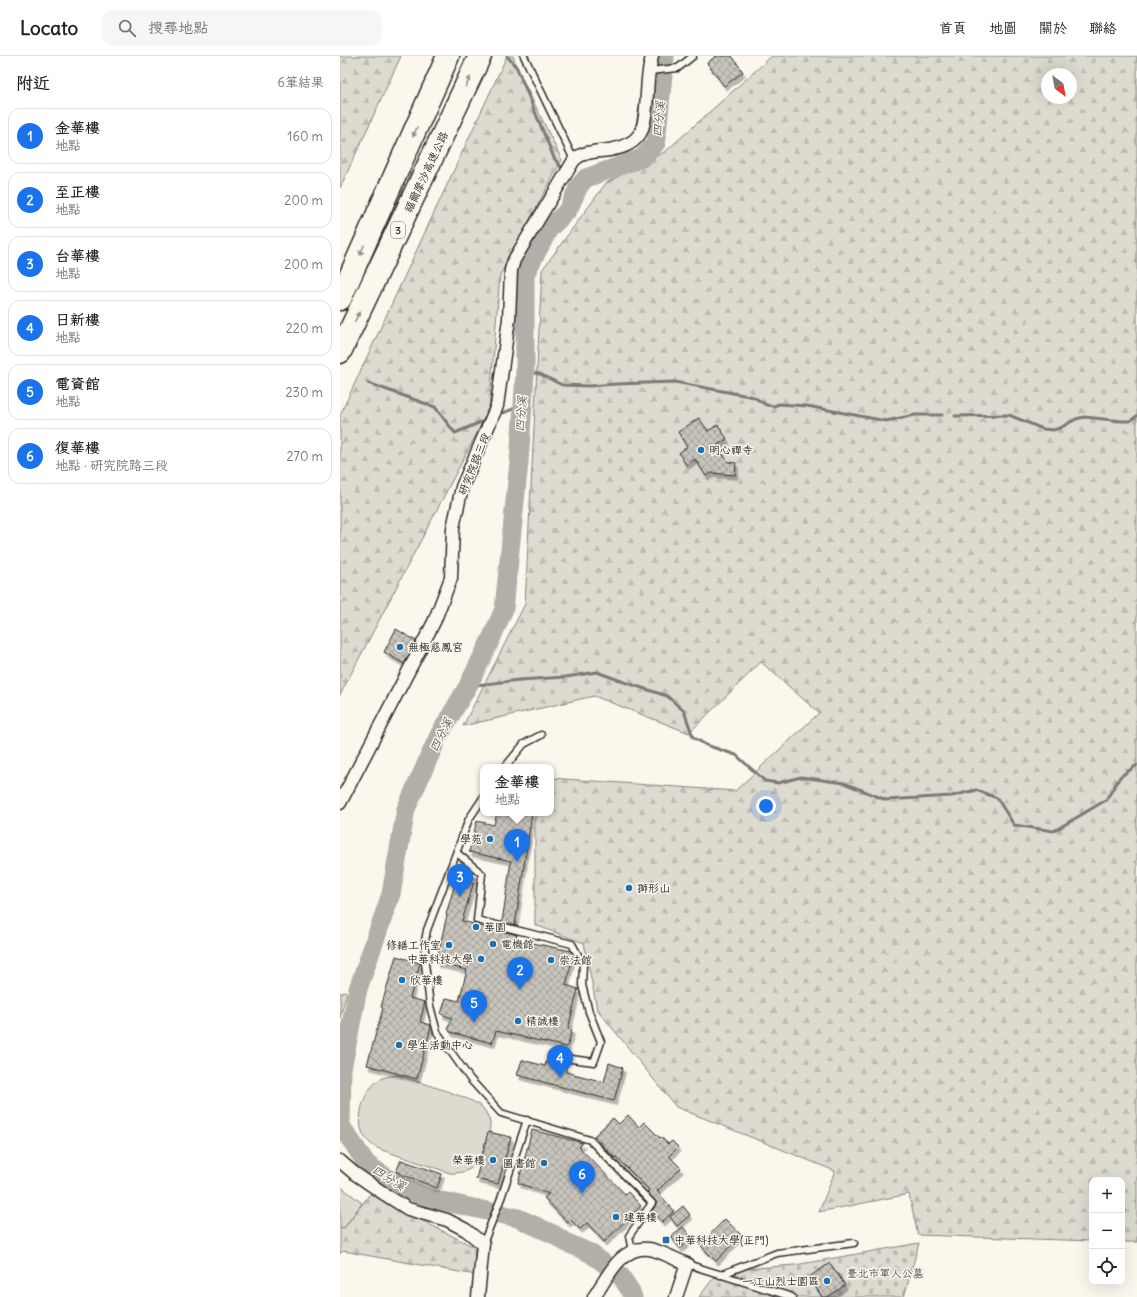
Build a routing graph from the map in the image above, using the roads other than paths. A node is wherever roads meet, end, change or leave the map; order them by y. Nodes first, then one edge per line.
1 (448, 56) edge
2 (480, 56) edge
3 (524, 56) edge
4 (652, 56) edge
5 (693, 56) edge
6 (652, 71) junction
7 (574, 160) junction
8 (340, 299) edge
9 (340, 352) edge
10 (541, 735) dead end
11 (507, 764) edge
12 (480, 802) edge
13 (340, 803) edge
14 (457, 854) junction
15 (571, 1059) dead end
16 (527, 1120) junction
17 (340, 1161) edge
18 (854, 1243) dead end
19 (483, 1244) junction
20 (632, 1251) junction
21 (687, 1264) junction
22 (720, 1275) junction
23 (478, 1297) edge
24 (594, 1297) edge
25 (676, 1297) edge
26 (792, 1297) edge

1 -> 8 highway, 3
9 -> 2 highway, 福爾摩沙高速公路 / 3
3 - 7 lane
4 - 6 street
5 - 6 lane
6 - 7 street
7 - 13 street, 研究院路三段
10 - 11 lane
12 - 14 lane
14 - 15 lane
14 - 16 lane
16 - 19 lane
16 - 20 lane
17 - 19 street
18 - 22 lane
19 - 23 street
20 - 21 street
20 - 24 street
21 - 22 lane
21 - 25 street
22 - 26 lane

